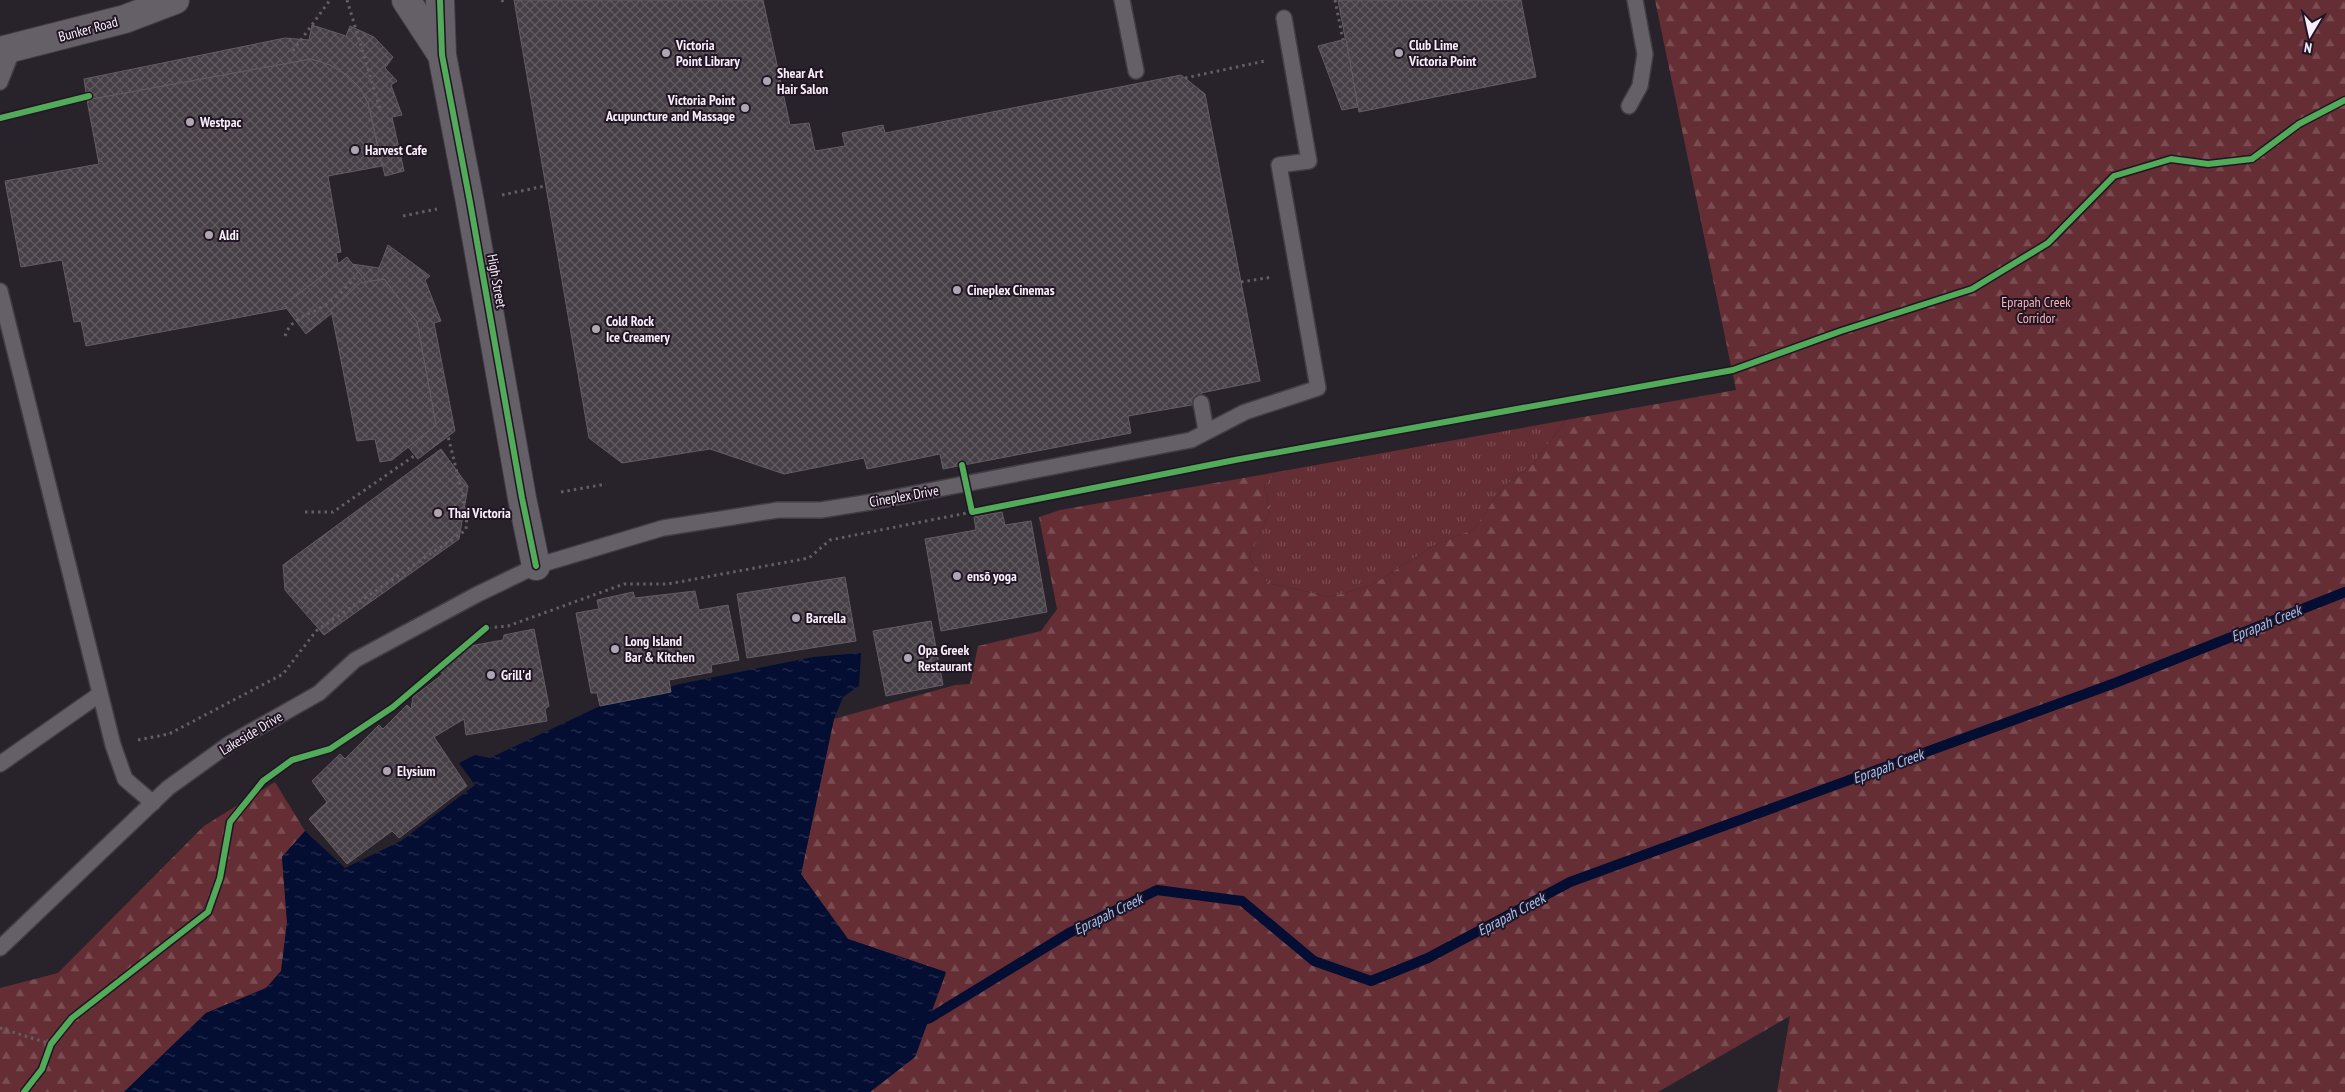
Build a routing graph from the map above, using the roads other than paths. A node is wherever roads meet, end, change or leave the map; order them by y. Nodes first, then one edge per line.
1 (175, 0) edge
2 (406, 0) edge
3 (440, 0) edge
4 (1122, 0) edge
5 (1635, 0) edge
6 (1284, 18) dead end
7 (6, 50) edge
8 (442, 55) junction
9 (1136, 71) dead end
10 (0, 82) edge
11 (1629, 106) dead end
12 (0, 291) edge
13 (1201, 403) dead end
14 (1206, 430) junction
15 (536, 566) junction
16 (100, 694) junction
17 (0, 764) edge
18 (152, 803) junction
19 (0, 948) edge

1 - 7 street, Bunker Road
2 - 8 street, High Street
3 - 8 street, High Street
4 - 9 lane
5 - 11 lane
6 - 14 lane, Cineplex Drive
7 - 10 lane
8 - 15 street, High Street
12 - 16 lane
13 - 14 lane
14 - 15 lane, Cineplex Drive
15 - 18 lane, Lakeside Drive
16 - 17 lane
16 - 18 lane
18 - 19 lane, Lakeside Drive

